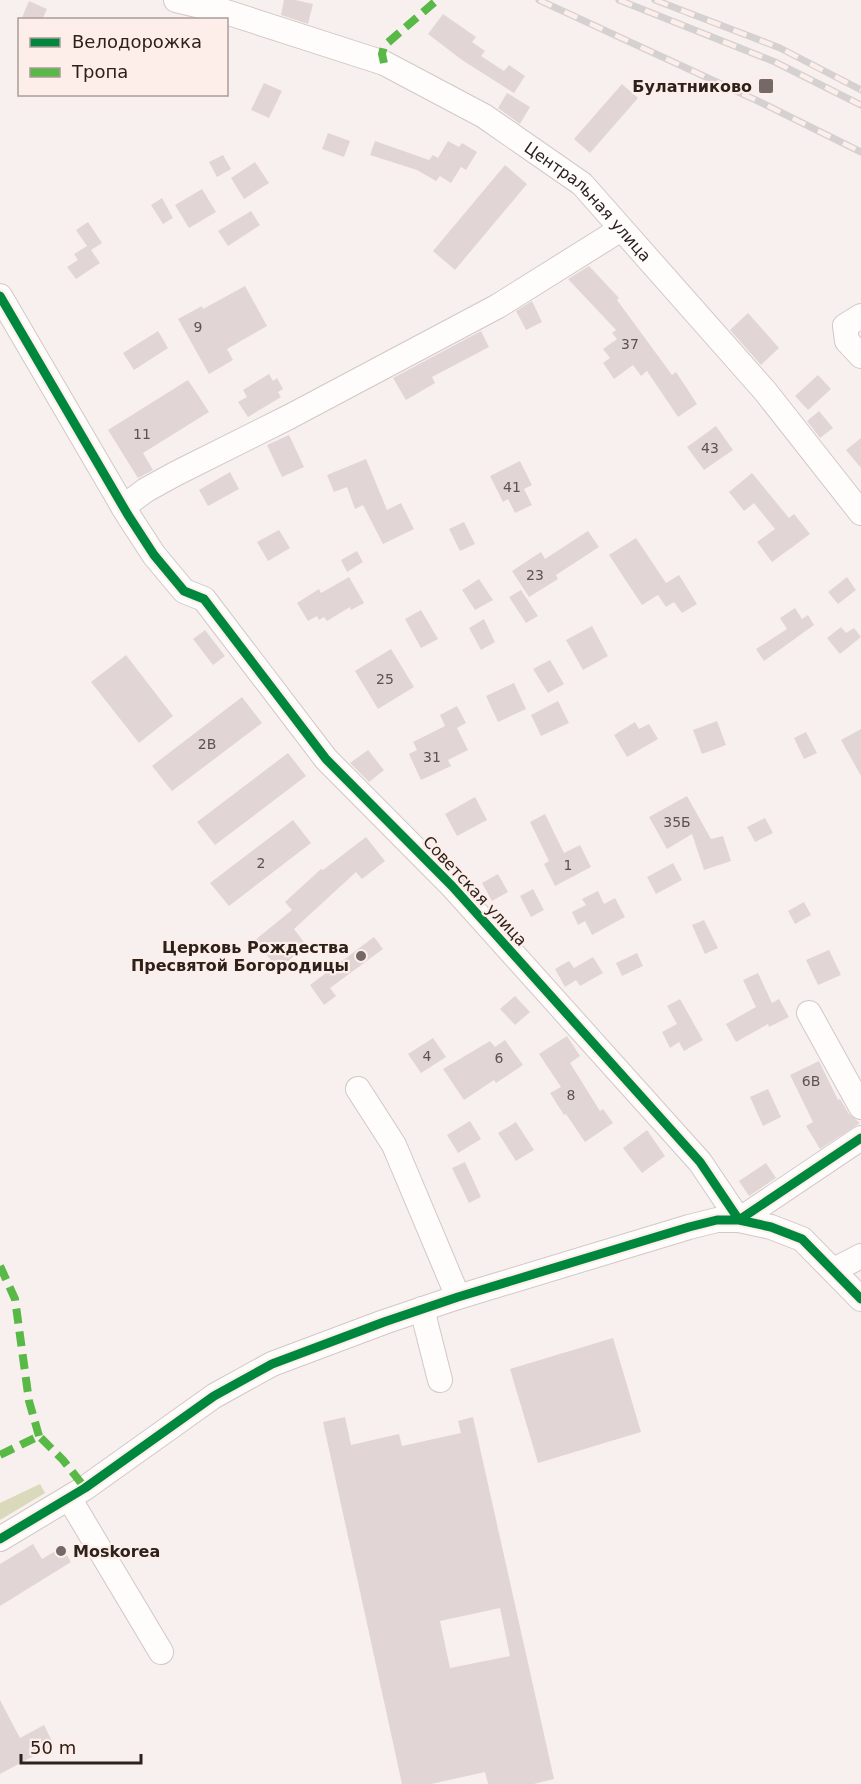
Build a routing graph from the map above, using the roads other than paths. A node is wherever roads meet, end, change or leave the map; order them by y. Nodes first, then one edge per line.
1 (176, 0) edge
2 (621, 229) junction
3 (0, 296) edge
4 (853, 321) edge
5 (861, 356) edge
6 (123, 507) junction
7 (861, 513) edge
8 (809, 1013) dead end
9 (358, 1089) dead end
10 (861, 1107) edge
11 (861, 1138) edge
12 (739, 1220) junction
13 (861, 1256) edge
14 (834, 1270) junction
15 (458, 1297) junction
16 (861, 1299) edge
17 (422, 1310) junction
18 (440, 1380) dead end
19 (69, 1497) junction
20 (0, 1539) edge
21 (161, 1652) dead end

1 - 2 street, Центральная улица
2 - 6 street
2 - 7 street, Центральная улица
3 - 6 street, Советская улица
4 - 5 street
6 - 12 street, Советская улица
8 - 10 street
9 - 15 street
11 - 12 street
12 - 14 street
12 - 15 street
13 - 14 street
14 - 16 street
15 - 17 street
17 - 18 street
17 - 19 street
19 - 20 street
19 - 21 street

